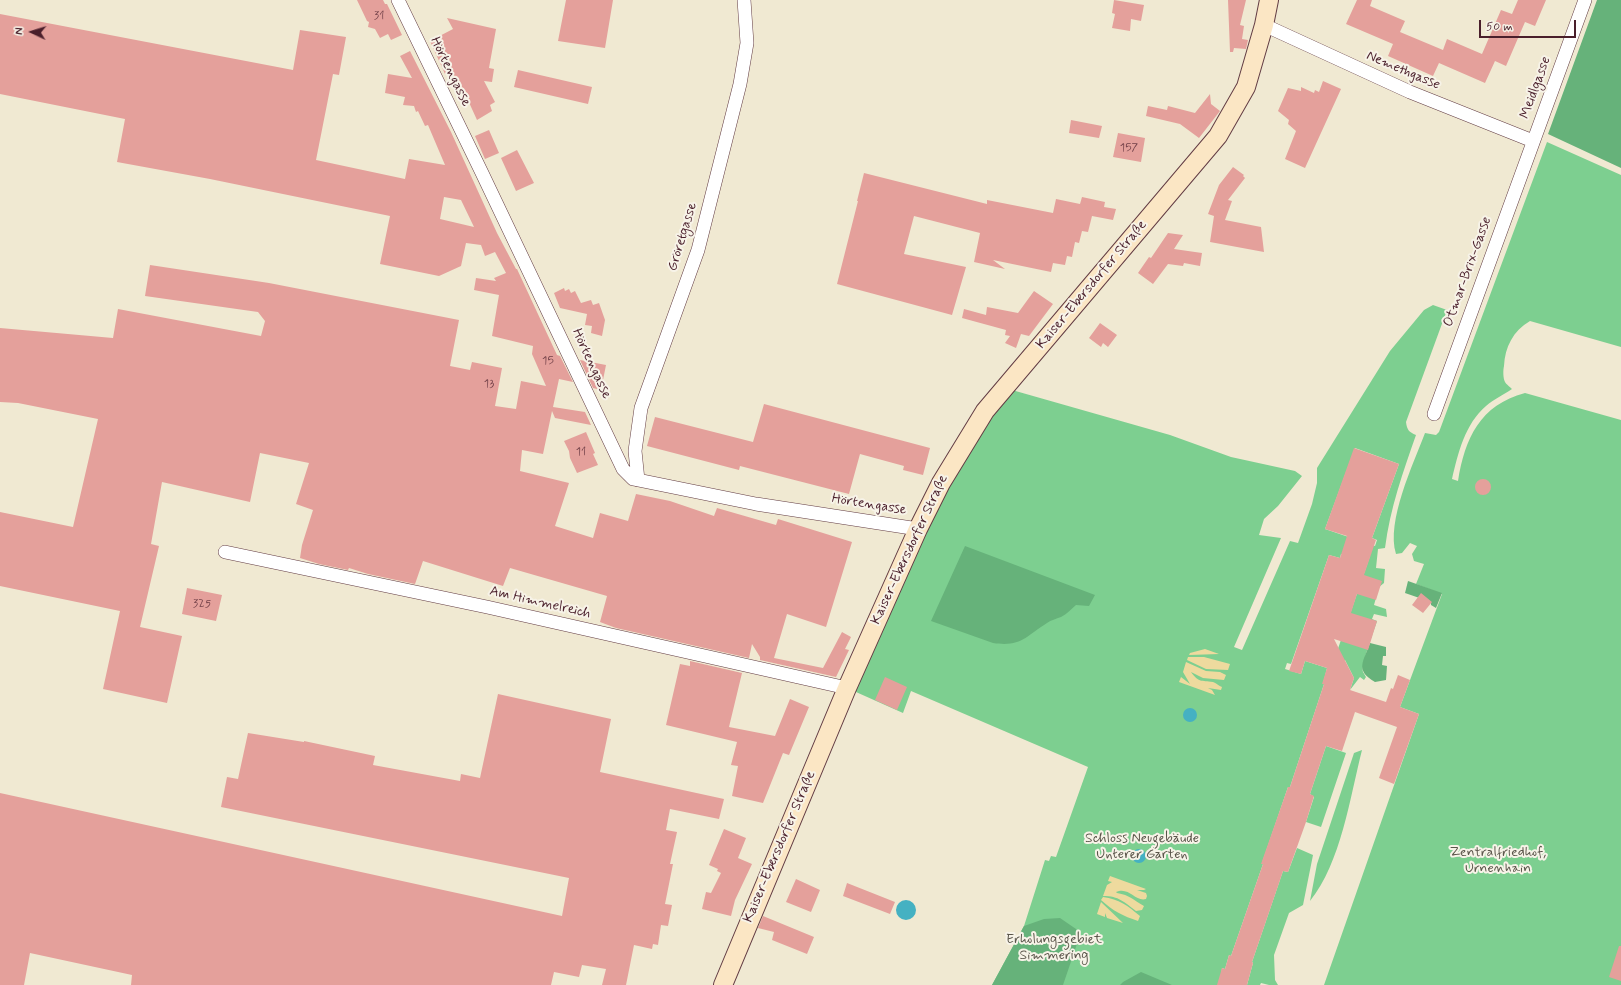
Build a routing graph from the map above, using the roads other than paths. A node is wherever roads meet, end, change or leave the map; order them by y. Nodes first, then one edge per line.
1 (398, 0) edge
2 (744, 0) edge
3 (1269, 0) edge
4 (1585, 0) edge
5 (1264, 25) junction
6 (1533, 141) junction
7 (1434, 414) dead end
8 (638, 480) junction
9 (918, 529) junction
10 (225, 552) dead end
11 (847, 688) junction
12 (723, 985) edge

1 - 8 street, Hörtengasse
2 - 8 street, Gröretgasse
3 - 5 main road, Kaiser-Ebersdorfer Straße
4 - 6 street, Meidlgasse
5 - 6 street, Nemethgasse
5 - 9 main road, Kaiser-Ebersdorfer Straße
6 - 7 street, Otmar-Brix-Gasse
8 - 9 street, Hörtengasse
9 - 11 main road, Kaiser-Ebersdorfer Straße
10 - 11 street, Am Himmelreich
11 - 12 main road, Kaiser-Ebersdorfer Straße

